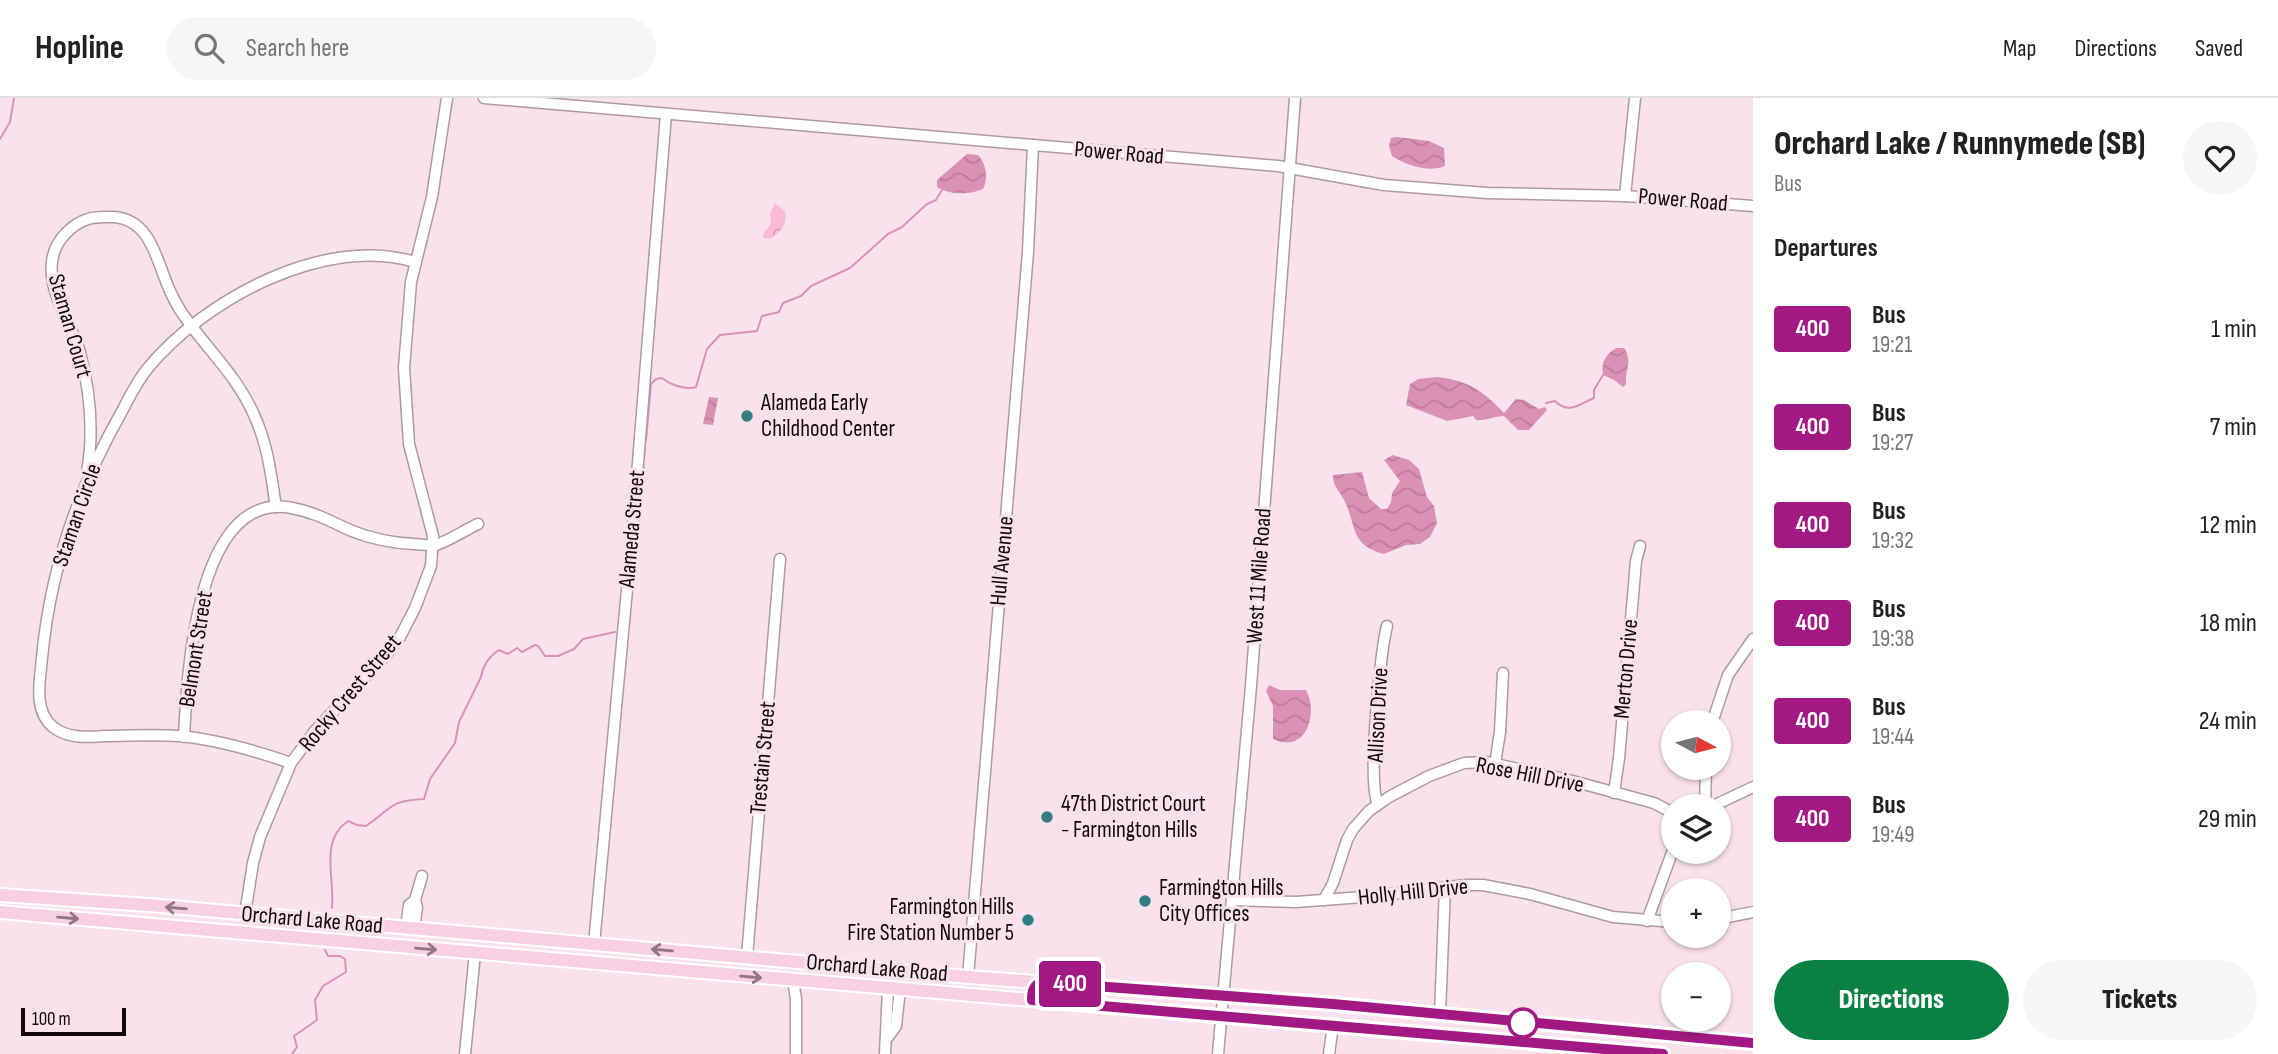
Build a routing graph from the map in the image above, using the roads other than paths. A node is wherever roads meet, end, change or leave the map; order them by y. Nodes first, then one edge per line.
1 (447, 98) edge
2 (484, 98) edge
3 (1295, 98) edge
4 (1635, 98) edge
5 (666, 114) junction
6 (1033, 145) junction
7 (1290, 168) junction
8 (1625, 196) junction
9 (1753, 206) edge
10 (415, 262) junction
11 (192, 326) junction
12 (83, 489) junction
13 (276, 507) junction
14 (478, 524) dead end
15 (434, 545) junction
16 (1640, 546) dead end
17 (780, 559) dead end
18 (1387, 626) dead end
19 (1753, 639) edge
20 (1503, 673) dead end
21 (1716, 710) edge
22 (184, 737) junction
23 (291, 763) junction
24 (1495, 764) junction
25 (1753, 788) edge
26 (1614, 793) junction
27 (1731, 797) edge
28 (1378, 804) junction
29 (1661, 806) edge
30 (1668, 864) edge
31 (422, 876) dead end
32 (1446, 887) junction
33 (0, 895) edge
34 (26, 897) junction
35 (1232, 900) junction
36 (1324, 900) junction
37 (149, 905) junction
38 (0, 912) edge
39 (1753, 912) edge
40 (17, 914) junction
41 (245, 914) junction
42 (1731, 916) edge
43 (1647, 921) junction
44 (1661, 922) edge
45 (354, 923) junction
46 (139, 924) junction
47 (410, 928) junction
48 (284, 936) junction
49 (530, 938) junction
50 (594, 944) junction
51 (475, 953) junction
52 (702, 953) junction
53 (516, 957) junction
54 (747, 957) junction
55 (804, 962) junction
56 (612, 965) junction
57 (968, 977) junction
58 (793, 980) junction
59 (1015, 980) junction
60 (1042, 982) junction
61 (889, 988) junction
62 (1196, 994) junction
63 (1224, 995) junction
64 (1013, 999) junction
65 (1259, 999) junction
66 (1032, 1000) junction
67 (1186, 1014) junction
68 (1440, 1014) junction
69 (1221, 1017) junction
70 (1247, 1019) junction
71 (1493, 1020) junction
72 (1333, 1026) junction
73 (1437, 1034) junction
74 (1477, 1038) junction
75 (1753, 1043) edge
76 (1541, 1049) edge
77 (465, 1054) edge
78 (796, 1054) edge
79 (885, 1054) edge
80 (1218, 1054) edge
81 (1329, 1054) edge
82 (1663, 1054) edge

1 - 10 street, Rocky Crest Street
2 - 5 street, Power Road
3 - 7 street, West 11 Mile Road
4 - 8 street
5 - 6 street, Power Road
5 - 50 street, Alameda Street
6 - 7 street, Power Road
6 - 57 street, Hull Avenue
7 - 8 street, Power Road
7 - 35 street, West 11 Mile Road
8 - 9 street, Power Road
10 - 11 street, Staman Circle
10 - 15 street, Rocky Crest Street
11 - 12 street, Staman Circle
11 - 12 street, Staman Court
11 - 13 street
12 - 22 street, Staman Circle
13 - 15 street
13 - 22 street, Belmont Street
14 - 15 street
15 - 23 street, Rocky Crest Street
16 - 26 street, Merton Drive
17 - 54 street, Trestain Street
18 - 28 street, Allison Drive
19 - 21 street
20 - 24 street
22 - 23 street, Staman Circle
23 - 41 street, Rocky Crest Street
24 - 26 street, Rose Hill Drive
24 - 28 street, Rose Hill Drive
25 - 27 street
26 - 29 street, Rose Hill Drive
28 - 36 street, Rose Hill Drive
30 - 43 street
31 - 47 street
32 - 36 street, Holly Hill Drive
32 - 43 street, Holly Hill Drive
32 - 68 street
33 - 34 main road, Orchard Lake Road
34 - 37 main road, Orchard Lake Road
34 - 40 main road
35 - 36 street, Holly Hill Drive
35 - 63 street, West 11 Mile Road
41 -> 37 main road, Orchard Lake Road
37 - 46 main road
38 - 40 main road, Orchard Lake Road
39 - 42 street
40 -> 46 main road, Orchard Lake Road
41 - 45 main road, Orchard Lake Road
43 - 44 street, Holly Hill Drive
45 - 47 main road, Orchard Lake Road
45 - 48 main road
46 - 48 main road, Orchard Lake Road
47 - 49 main road, Orchard Lake Road
48 -> 51 main road, Orchard Lake Road
49 - 50 main road, Orchard Lake Road
49 - 53 main road
52 -> 50 main road, Orchard Lake Road
51 - 53 main road, Orchard Lake Road
51 - 77 street
52 - 54 main road, Orchard Lake Road
52 - 56 main road
53 - 56 main road, Orchard Lake Road
54 - 55 main road, Orchard Lake Road
55 - 57 main road, Orchard Lake Road
55 - 58 main road
56 -> 58 main road, Orchard Lake Road
57 - 59 main road, Orchard Lake Road
57 - 61 main road
58 - 61 main road, Orchard Lake Road
58 - 78 street
59 - 60 main road, Orchard Lake Road
59 - 64 main road
60 - 62 main road, Orchard Lake Road
60 - 66 main road
61 - 64 main road, Orchard Lake Road
61 - 79 street
62 - 63 main road, Orchard Lake Road
62 - 67 main road
63 - 65 main road, Orchard Lake Road
63 - 69 street, West 11 Mile Road
64 - 66 main road, Orchard Lake Road
65 - 68 main road, Orchard Lake Road
65 - 70 main road
66 - 67 main road, Orchard Lake Road
67 - 69 main road, Orchard Lake Road
68 - 71 main road, Orchard Lake Road
68 - 73 main road
69 - 70 main road, Orchard Lake Road
69 - 80 street, West 11 Mile Road
70 - 72 main road, Orchard Lake Road
71 - 74 main road
71 - 75 main road, Orchard Lake Road
72 - 73 main road, Orchard Lake Road
72 - 81 street
73 - 74 main road, Orchard Lake Road
74 - 76 main road, Orchard Lake Road
76 - 82 main road, Orchard Lake Road

